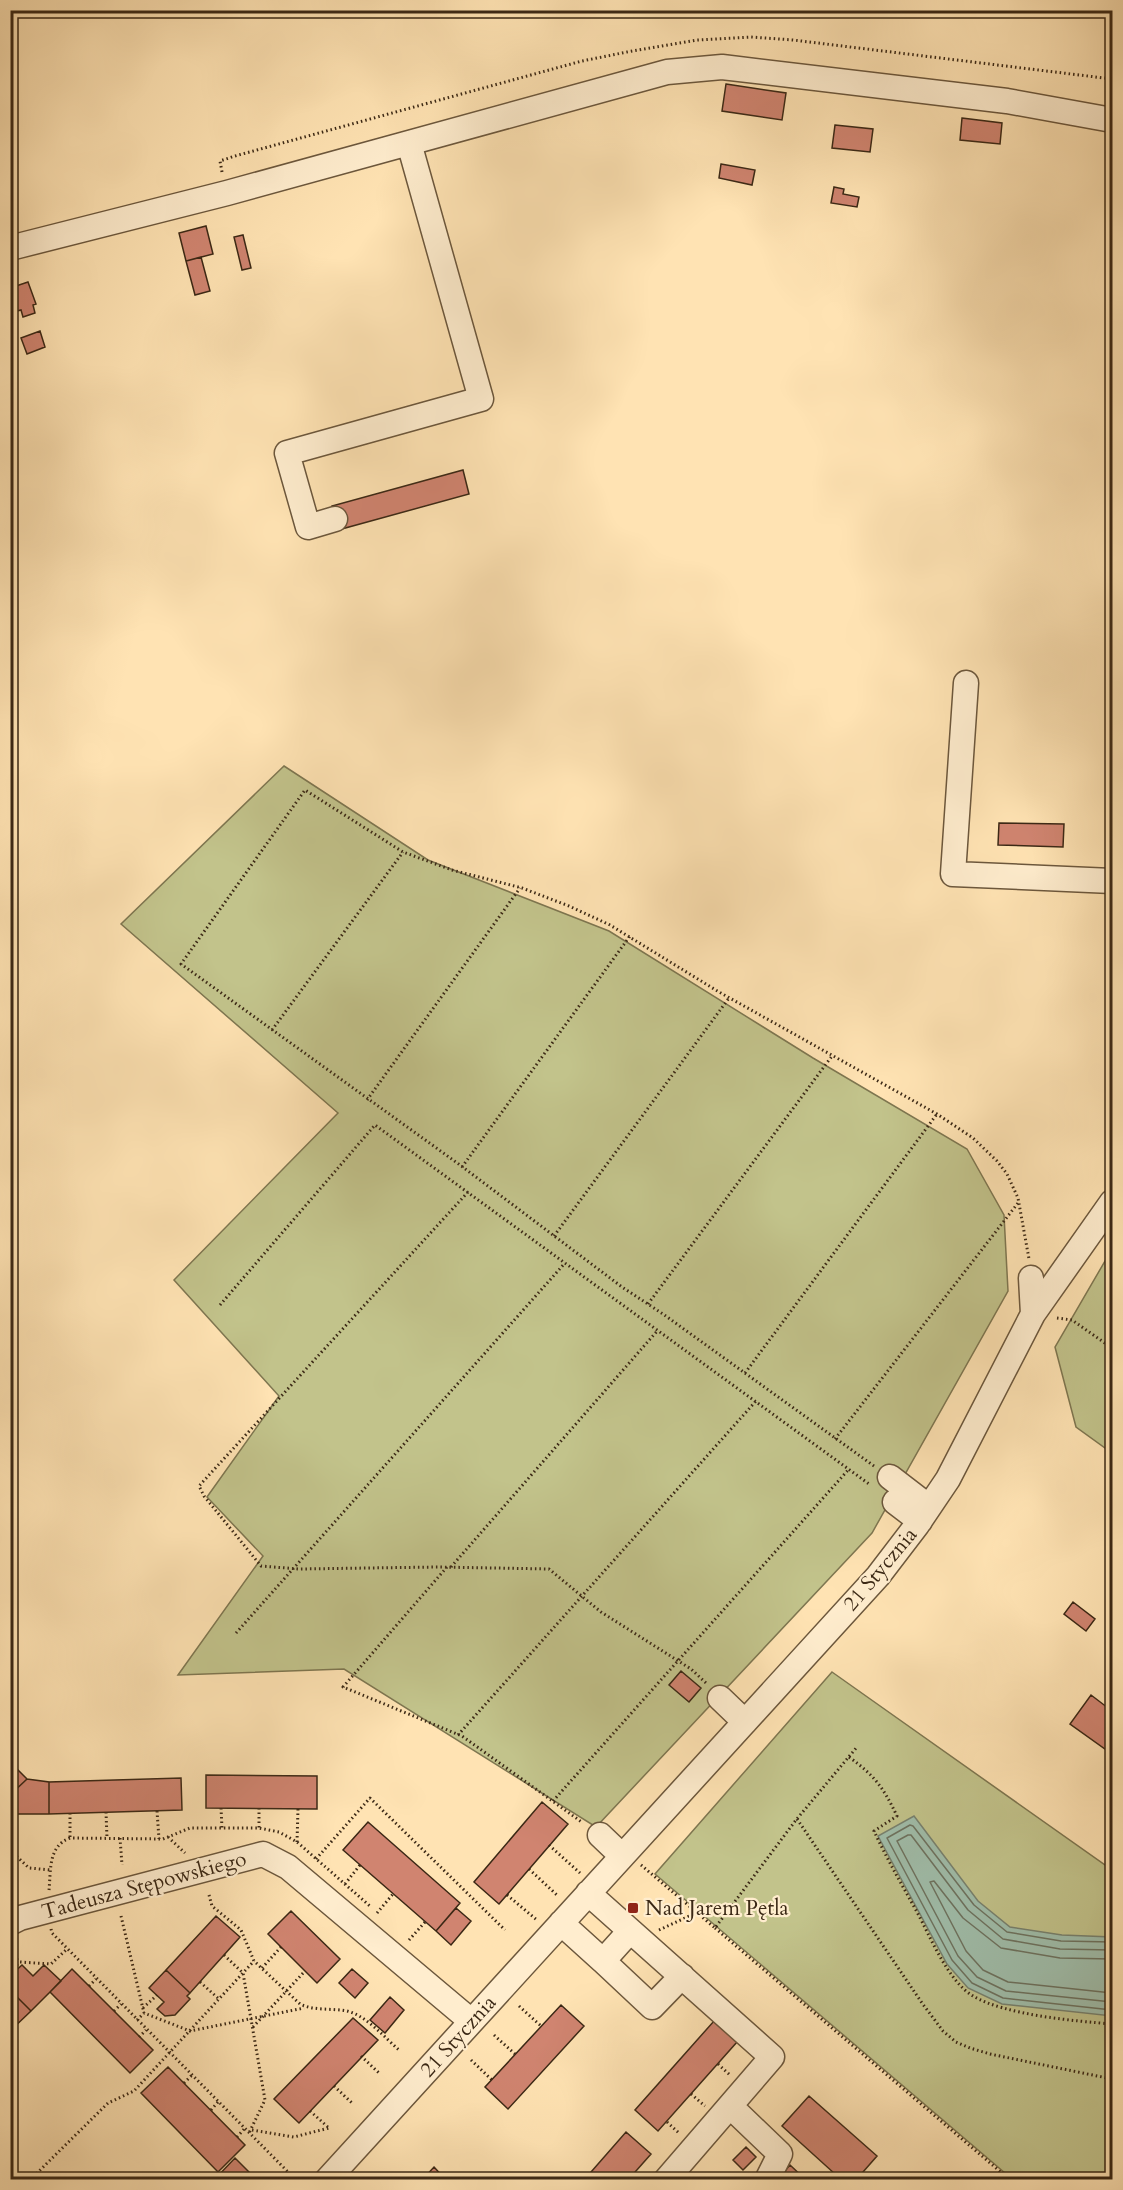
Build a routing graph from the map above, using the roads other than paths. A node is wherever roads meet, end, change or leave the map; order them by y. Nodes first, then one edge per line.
1 (1113, 120) edge
2 (409, 143) junction
3 (10, 248) edge
4 (335, 519) dead end
5 (966, 683) dead end
6 (1113, 881) edge
7 (1113, 1202) edge
8 (1031, 1278) road end
9 (1033, 1314) junction
10 (890, 1477) road end
11 (895, 1502) road end
12 (925, 1514) junction
13 (720, 1698) road end
14 (745, 1722) junction
15 (600, 1835) road end
16 (624, 1854) junction
17 (574, 1909) junction
18 (10, 1923) edge
19 (635, 1935) junction
20 (603, 1961) junction
21 (682, 1976) junction
22 (471, 2021) junction
23 (730, 2106) junction
24 (327, 2180) edge
25 (666, 2180) edge
26 (767, 2180) edge

1 - 2 street
2 - 3 street
2 - 4 street
5 - 6 street
7 - 9 street, 21 Stycznia
8 - 9 street
9 - 12 street, 21 Stycznia
10 - 12 street
11 - 12 street
12 - 14 street, 21 Stycznia
13 - 14 street
14 - 16 street, 21 Stycznia
15 - 16 street
16 - 17 street, 21 Stycznia
17 - 19 street
17 - 20 street
17 - 22 street, 21 Stycznia
18 - 22 street, Tadeusza Stępowskiego
19 - 20 street
19 - 21 street
20 - 21 street
21 - 23 street
22 - 24 street, 21 Stycznia
23 - 25 street
23 - 26 street

